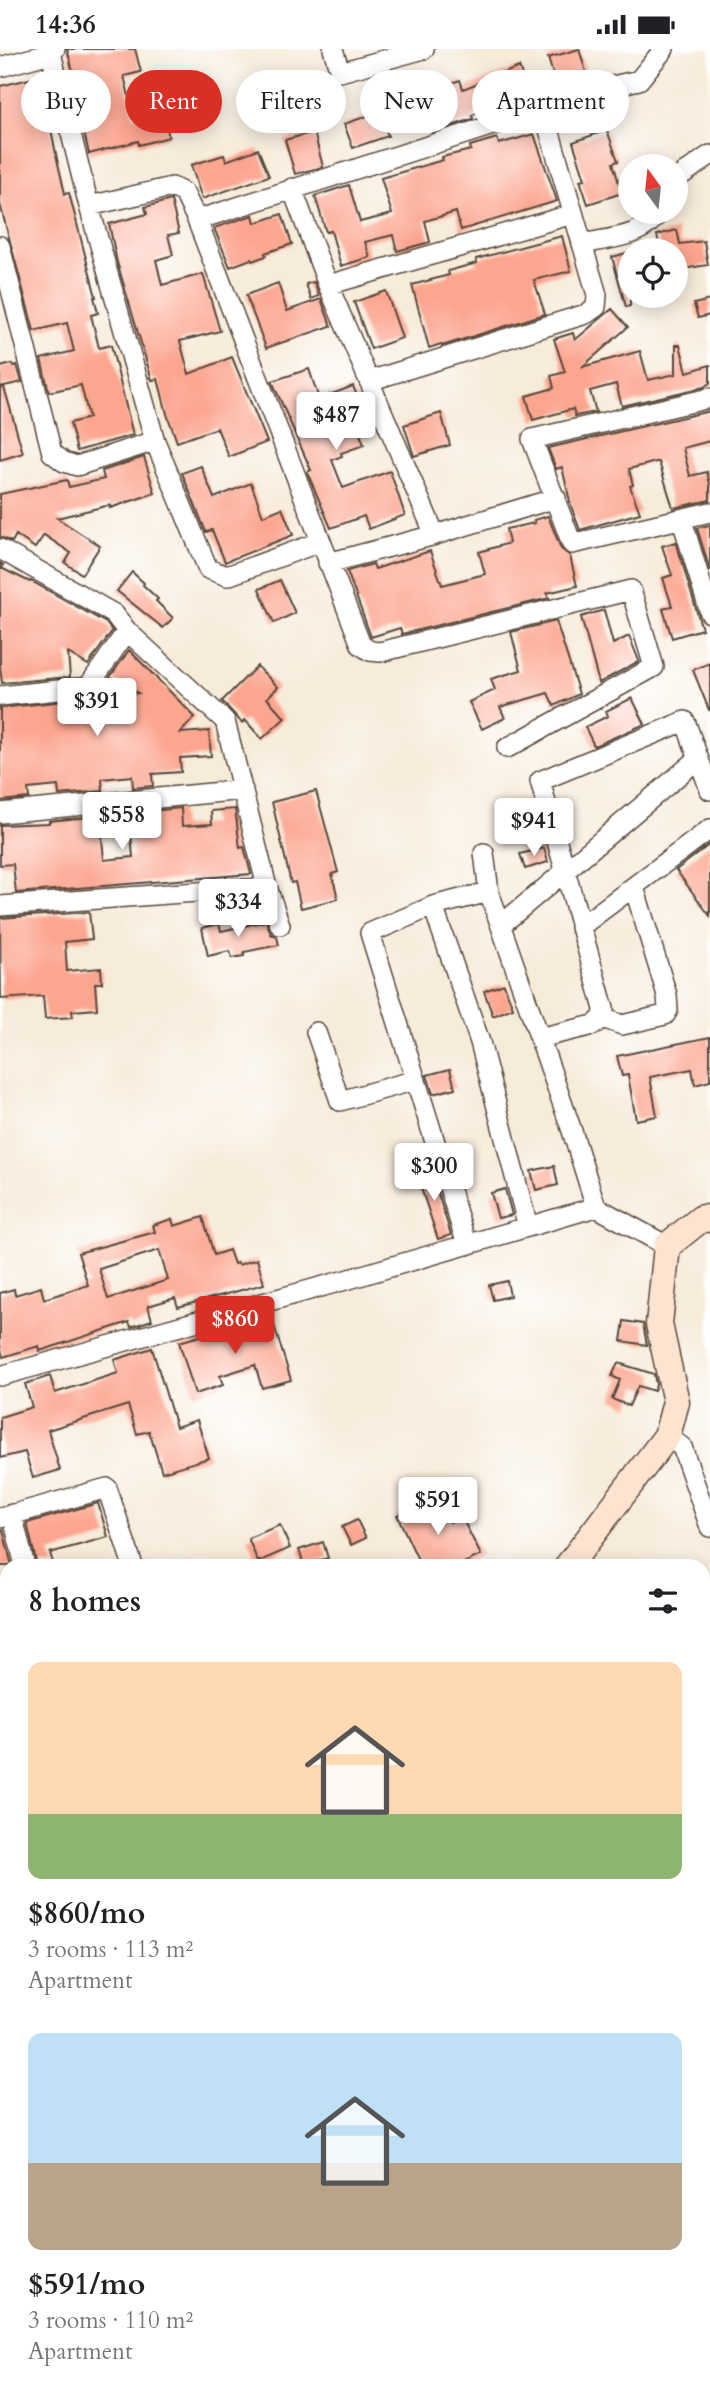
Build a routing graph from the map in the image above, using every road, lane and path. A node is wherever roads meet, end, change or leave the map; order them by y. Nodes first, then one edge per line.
1 (333, 49) edge
2 (424, 49) edge
3 (664, 49) edge
4 (53, 51) edge
5 (0, 67) edge
6 (629, 83) edge
7 (472, 131) edge
8 (550, 133) edge
9 (710, 155) edge
10 (688, 171) edge
11 (292, 188) junction
12 (89, 206) junction
13 (573, 214) junction
14 (197, 220) junction
15 (650, 224) edge
16 (582, 244) junction
17 (0, 246) edge
18 (327, 285) junction
19 (369, 381) junction
20 (710, 398) edge
21 (155, 440) junction
22 (556, 498) junction
23 (710, 512) edge
24 (682, 520) junction
25 (435, 535) junction
26 (320, 542) junction
27 (0, 549) edge
28 (328, 562) junction
29 (710, 613) edge
30 (127, 631) junction
31 (0, 696) edge
32 (508, 748) dead end
33 (698, 759) junction
34 (243, 790) junction
35 (710, 790) edge
36 (0, 813) edge
37 (710, 829) edge
38 (484, 853) dead end
39 (564, 874) junction
40 (267, 887) junction
41 (634, 887) junction
42 (489, 892) junction
43 (0, 906) edge
44 (433, 906) junction
45 (280, 925) dead end
46 (501, 925) junction
47 (580, 927) junction
48 (603, 1018) junction
49 (316, 1032) dead end
50 (539, 1038) junction
51 (416, 1080) junction
52 (596, 1207) junction
53 (710, 1219) edge
54 (528, 1227) junction
55 (467, 1245) junction
56 (667, 1246) junction
57 (0, 1377) edge
58 (667, 1436) junction
59 (6, 1516) edge
60 (710, 1527) edge
61 (22, 1559) edge
62 (131, 1559) edge
63 (573, 1559) edge

1 - 2 street
3 - 6 street
4 - 5 street
4 - 12 street
7 - 11 street
8 - 13 street
9 - 10 street
11 - 14 street
11 - 18 street
12 - 14 street
12 - 21 street
13 - 16 street
13 - 18 street
14 - 26 street
15 - 16 street
16 - 19 street
17 - 21 street
18 - 19 street
19 - 25 street
20 - 22 street
21 - 26 street
22 - 24 street
22 - 25 street
23 - 24 street
24 - 29 street
25 - 28 street
26 - 28 street
27 - 30 street
28 - 32 street
30 - 31 street
30 - 34 street
33 - 35 street
33 - 39 street
33 - 39 street
34 - 36 street
34 - 40 street
37 - 41 street
38 - 42 street
39 - 46 street
39 - 47 street
40 - 43 street
40 - 45 street
41 - 47 street
41 - 48 street
42 - 44 street
42 - 46 street
44 - 51 street
44 - 54 street
46 - 50 street
47 - 48 street
48 - 50 street
49 - 51 street
50 - 52 street
51 - 55 street
52 - 54 street
52 - 56 street
53 - 56 street
54 - 55 street
55 - 57 street
56 - 58 street
58 - 60 street
58 - 63 street
59 - 61 street
59 - 62 street

